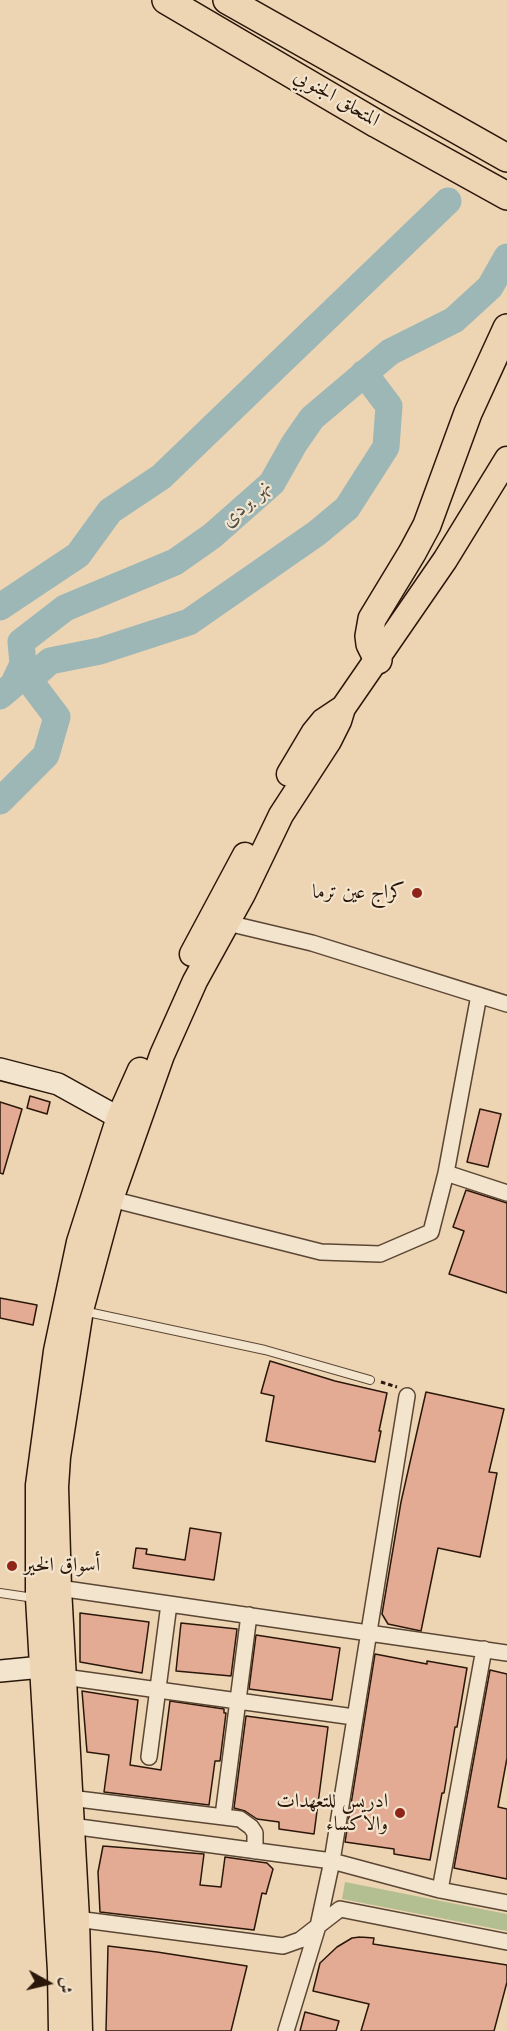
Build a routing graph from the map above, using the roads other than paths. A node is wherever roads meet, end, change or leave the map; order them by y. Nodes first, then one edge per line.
1 (166, 0) edge
2 (226, 0) edge
3 (507, 158) edge
4 (467, 174) junction
5 (507, 195) edge
6 (507, 208) edge
7 (507, 328) edge
8 (507, 459) edge
9 (378, 660) junction
10 (219, 921) junction
11 (479, 995) junction
12 (507, 1004) edge
13 (0, 1069) edge
14 (127, 1122) junction
15 (446, 1173) junction
16 (507, 1193) edge
17 (111, 1199) junction
18 (81, 1310) junction
19 (370, 1380) road end
20 (408, 1396) road end
21 (0, 1593) edge
22 (49, 1593) junction
23 (169, 1604) junction
24 (249, 1615) junction
25 (368, 1631) junction
26 (484, 1649) junction
27 (507, 1653) edge
28 (42, 1667) junction
29 (0, 1671) edge
30 (64, 1677) junction
31 (158, 1689) junction
32 (238, 1700) junction
33 (354, 1716) junction
34 (149, 1757) dead end
35 (70, 1798) junction
36 (223, 1816) junction
37 (61, 1823) junction
38 (255, 1851) junction
39 (332, 1861) junction
40 (440, 1890) junction
41 (507, 1903) edge
42 (67, 1918) junction
43 (318, 1926) junction
44 (507, 1942) edge
45 (61, 2031) edge
46 (80, 2031) edge
47 (286, 2031) edge

1 - 4 highway, المتحلق الجنوبي
2 - 3 highway, المتحلق الجنوبي
4 - 5 highway, المتحلق الجنوبي
4 - 6 highway
7 - 9 highway
8 - 9 main road
9 - 10 main road
10 - 11 street
10 - 14 main road
11 - 12 street
11 - 15 street
13 - 14 street
14 - 17 main road
14 - 22 main road
15 - 16 street
15 - 17 street
17 - 18 main road
18 - 19 lane
18 - 22 main road
20 - 25 street
21 - 22 lane
22 - 23 street
22 - 28 main road
22 - 30 main road
23 - 24 street
23 - 31 street
24 - 25 street
24 - 32 street
25 - 26 street
25 - 33 street
26 - 27 street
26 - 40 street
28 - 29 street
28 - 37 main road
30 - 31 street
30 - 35 main road
31 - 32 street
31 - 34 street
32 - 33 street
32 - 36 street
33 - 39 street
35 - 36 street
35 - 37 main road
36 - 38 street
37 - 38 street
37 - 42 main road
38 - 39 street
39 - 40 street
39 - 43 street
40 - 41 street
42 - 43 street
42 - 45 main road
42 - 46 main road
43 - 44 street
43 - 47 street

